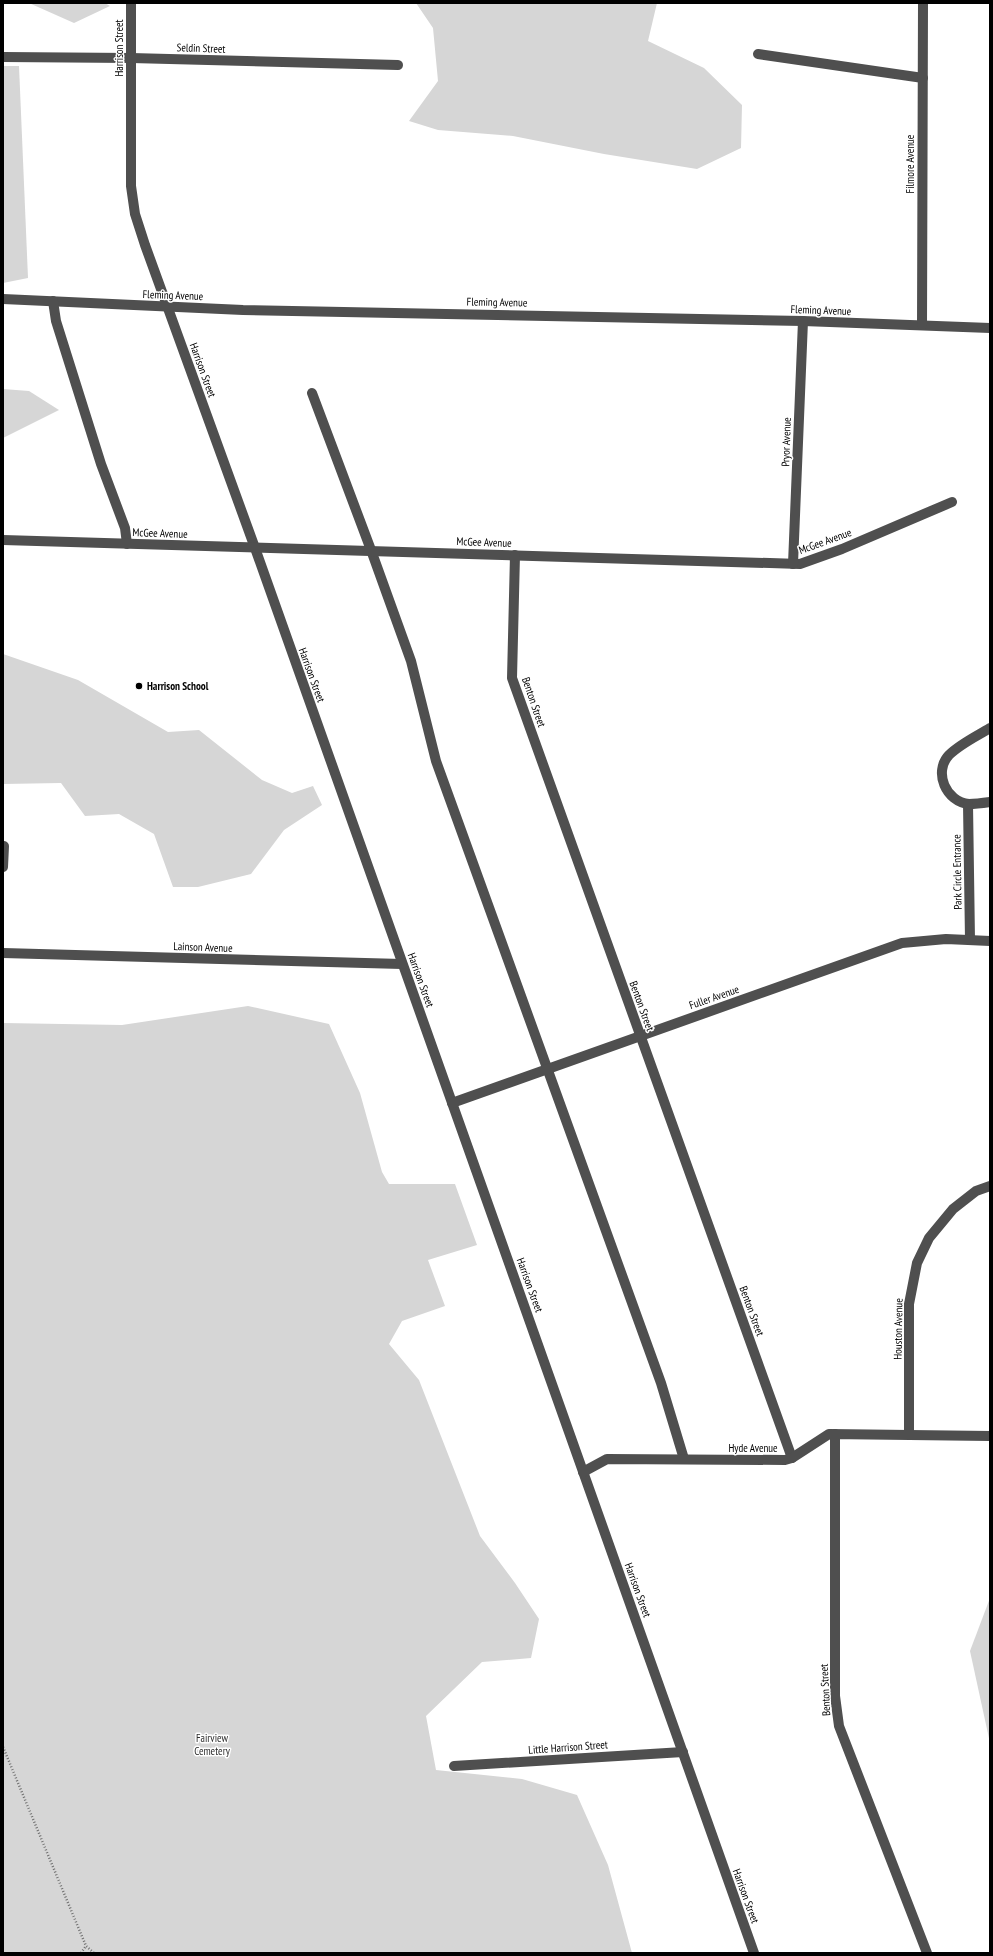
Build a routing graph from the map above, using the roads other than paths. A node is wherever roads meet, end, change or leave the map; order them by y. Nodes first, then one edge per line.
1 (131, 3) edge
2 (923, 3) edge
3 (758, 54) dead end
4 (3, 57) edge
5 (131, 58) junction
6 (398, 65) dead end
7 (923, 78) junction
8 (3, 299) edge
9 (53, 301) junction
10 (167, 306) junction
11 (803, 321) junction
12 (922, 325) junction
13 (990, 328) edge
14 (312, 393) dead end
15 (952, 502) dead end
16 (3, 540) edge
17 (128, 544) junction
18 (255, 548) junction
19 (372, 550) junction
20 (515, 556) junction
21 (793, 564) junction
22 (990, 728) edge
23 (990, 802) edge
24 (968, 804) junction
25 (4, 846) edge
26 (3, 867) edge
27 (970, 940) junction
28 (990, 941) edge
29 (3, 953) edge
30 (402, 964) junction
31 (640, 1036) junction
32 (547, 1069) junction
33 (452, 1103) junction
34 (990, 1186) edge
35 (835, 1434) junction
36 (910, 1434) junction
37 (990, 1436) edge
38 (792, 1458) junction
39 (684, 1460) junction
40 (583, 1472) junction
41 (683, 1752) junction
42 (454, 1766) dead end
43 (754, 1953) edge
44 (927, 1953) edge

1 - 5 street, Harrison Street
2 - 7 street, Filmore Avenue
3 - 7 street
4 - 5 street, Seldin Street
5 - 6 street, Seldin Street
5 - 10 street, Harrison Street
7 - 12 street, Filmore Avenue
8 - 9 street, Fleming Avenue
9 - 10 street, Fleming Avenue
9 - 17 street
10 - 11 street, Fleming Avenue
10 - 18 street, Harrison Street
11 - 12 street, Fleming Avenue
11 - 21 street, Pryor Avenue
12 - 13 street, Fleming Avenue
14 - 19 street
15 - 21 street, McGee Avenue
16 - 17 street, McGee Avenue
17 - 18 street, McGee Avenue
18 - 19 street, McGee Avenue
18 - 30 street, Harrison Street
19 - 20 street, McGee Avenue
19 - 32 street
20 - 21 street, McGee Avenue
20 - 31 street, Benton Street
22 - 24 street
23 - 24 street
24 - 27 street, Park Circle Entrance
25 - 26 street
27 - 28 street, Fuller Avenue
27 - 31 street, Fuller Avenue
29 - 30 street, Lainson Avenue
30 - 33 street, Harrison Street
31 - 32 street, Fuller Avenue
31 - 38 street, Benton Street
32 - 33 street, Fuller Avenue
32 - 39 street
33 - 40 street, Harrison Street
34 - 36 street, Houston Avenue
35 - 36 street, Hyde Avenue
35 - 38 street, Hyde Avenue
35 - 44 street, Benton Street
36 - 37 street, Hyde Avenue
38 - 39 street, Hyde Avenue
39 - 40 street, Hyde Avenue
40 - 41 street, Harrison Street
41 - 42 street, Little Harrison Street
41 - 43 street, Harrison Street

